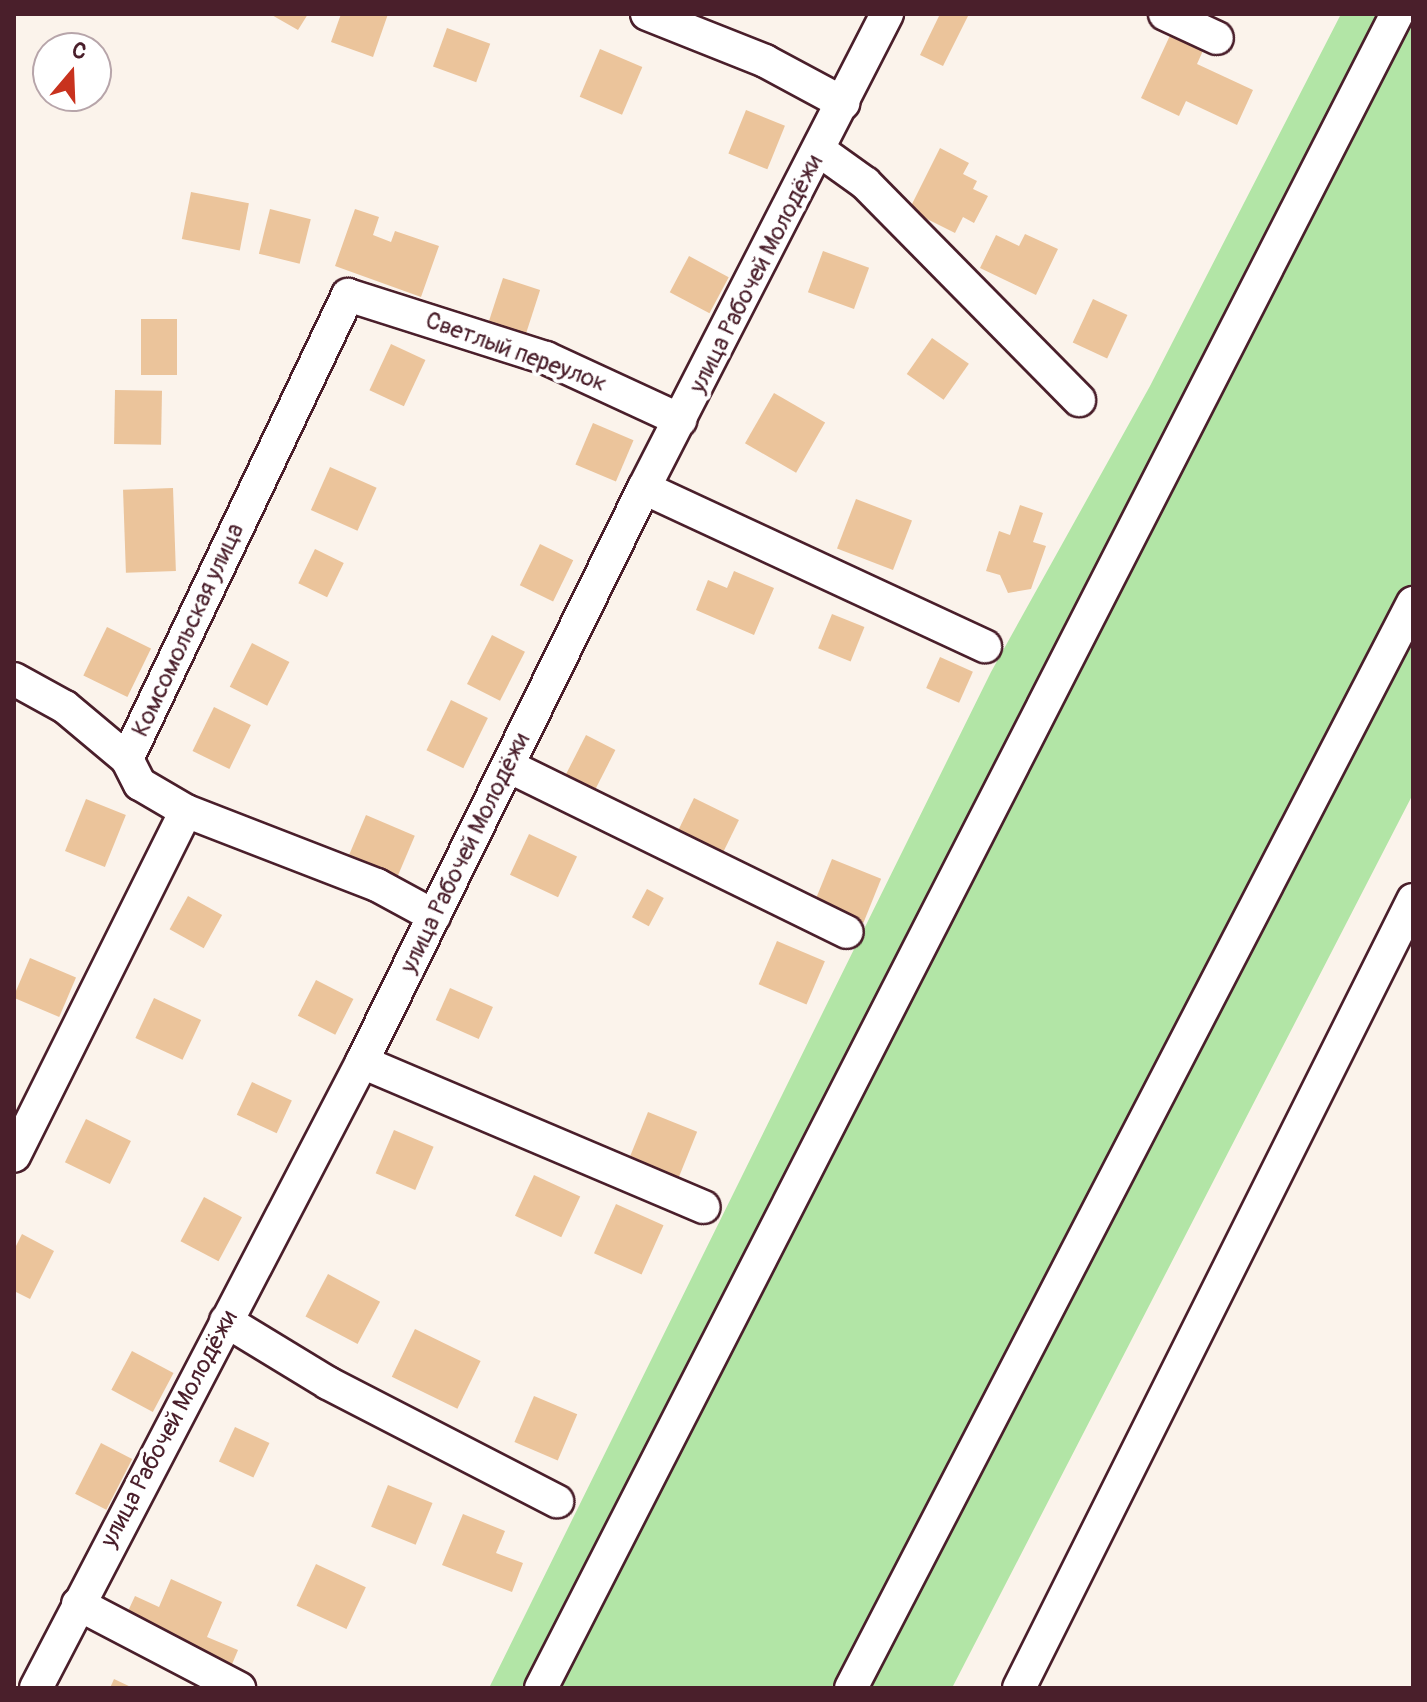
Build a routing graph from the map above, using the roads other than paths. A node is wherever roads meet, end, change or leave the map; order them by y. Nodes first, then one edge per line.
1 (647, 14) edge
2 (887, 14) edge
3 (1165, 14) edge
4 (1397, 14) edge
5 (1217, 38) dead end
6 (843, 103) junction
7 (819, 150) junction
8 (348, 295) joint
9 (1079, 400) dead end
10 (680, 420) junction
11 (644, 488) junction
12 (1413, 603) edge
13 (985, 646) dead end
14 (14, 679) edge
15 (127, 759) junction
16 (508, 766) junction
17 (186, 811) junction
18 (1413, 900) edge
19 (434, 916) junction
20 (847, 932) dead end
21 (362, 1062) junction
22 (14, 1156) edge
23 (704, 1207) dead end
24 (226, 1321) junction
25 (557, 1501) dead end
26 (78, 1604) junction
27 (36, 1688) edge
28 (239, 1688) edge
29 (541, 1688) edge
30 (851, 1688) edge
31 (1019, 1688) edge

1 - 6 street
2 - 6 street, улица Рабочей Молодёжи
3 - 5 street
4 - 29 street
6 - 7 street, улица Рабочей Молодёжи
7 - 9 street
7 - 10 street, улица Рабочей Молодёжи
8 - 10 street, Светлый переулок
8 - 15 street, Комсомольская улица
10 - 11 street, улица Рабочей Молодёжи
11 - 13 street
11 - 16 street, улица Рабочей Молодёжи
12 - 30 street
14 - 15 street
15 - 17 street, Комсомольская улица
16 - 19 street, улица Рабочей Молодёжи
16 - 20 street
17 - 19 street, Комсомольская улица
17 - 22 street
18 - 31 street
19 - 21 street, улица Рабочей Молодёжи
21 - 23 street
21 - 24 street, улица Рабочей Молодёжи
24 - 25 street
24 - 26 street, улица Рабочей Молодёжи
26 - 27 street, улица Рабочей Молодёжи
26 - 28 street

